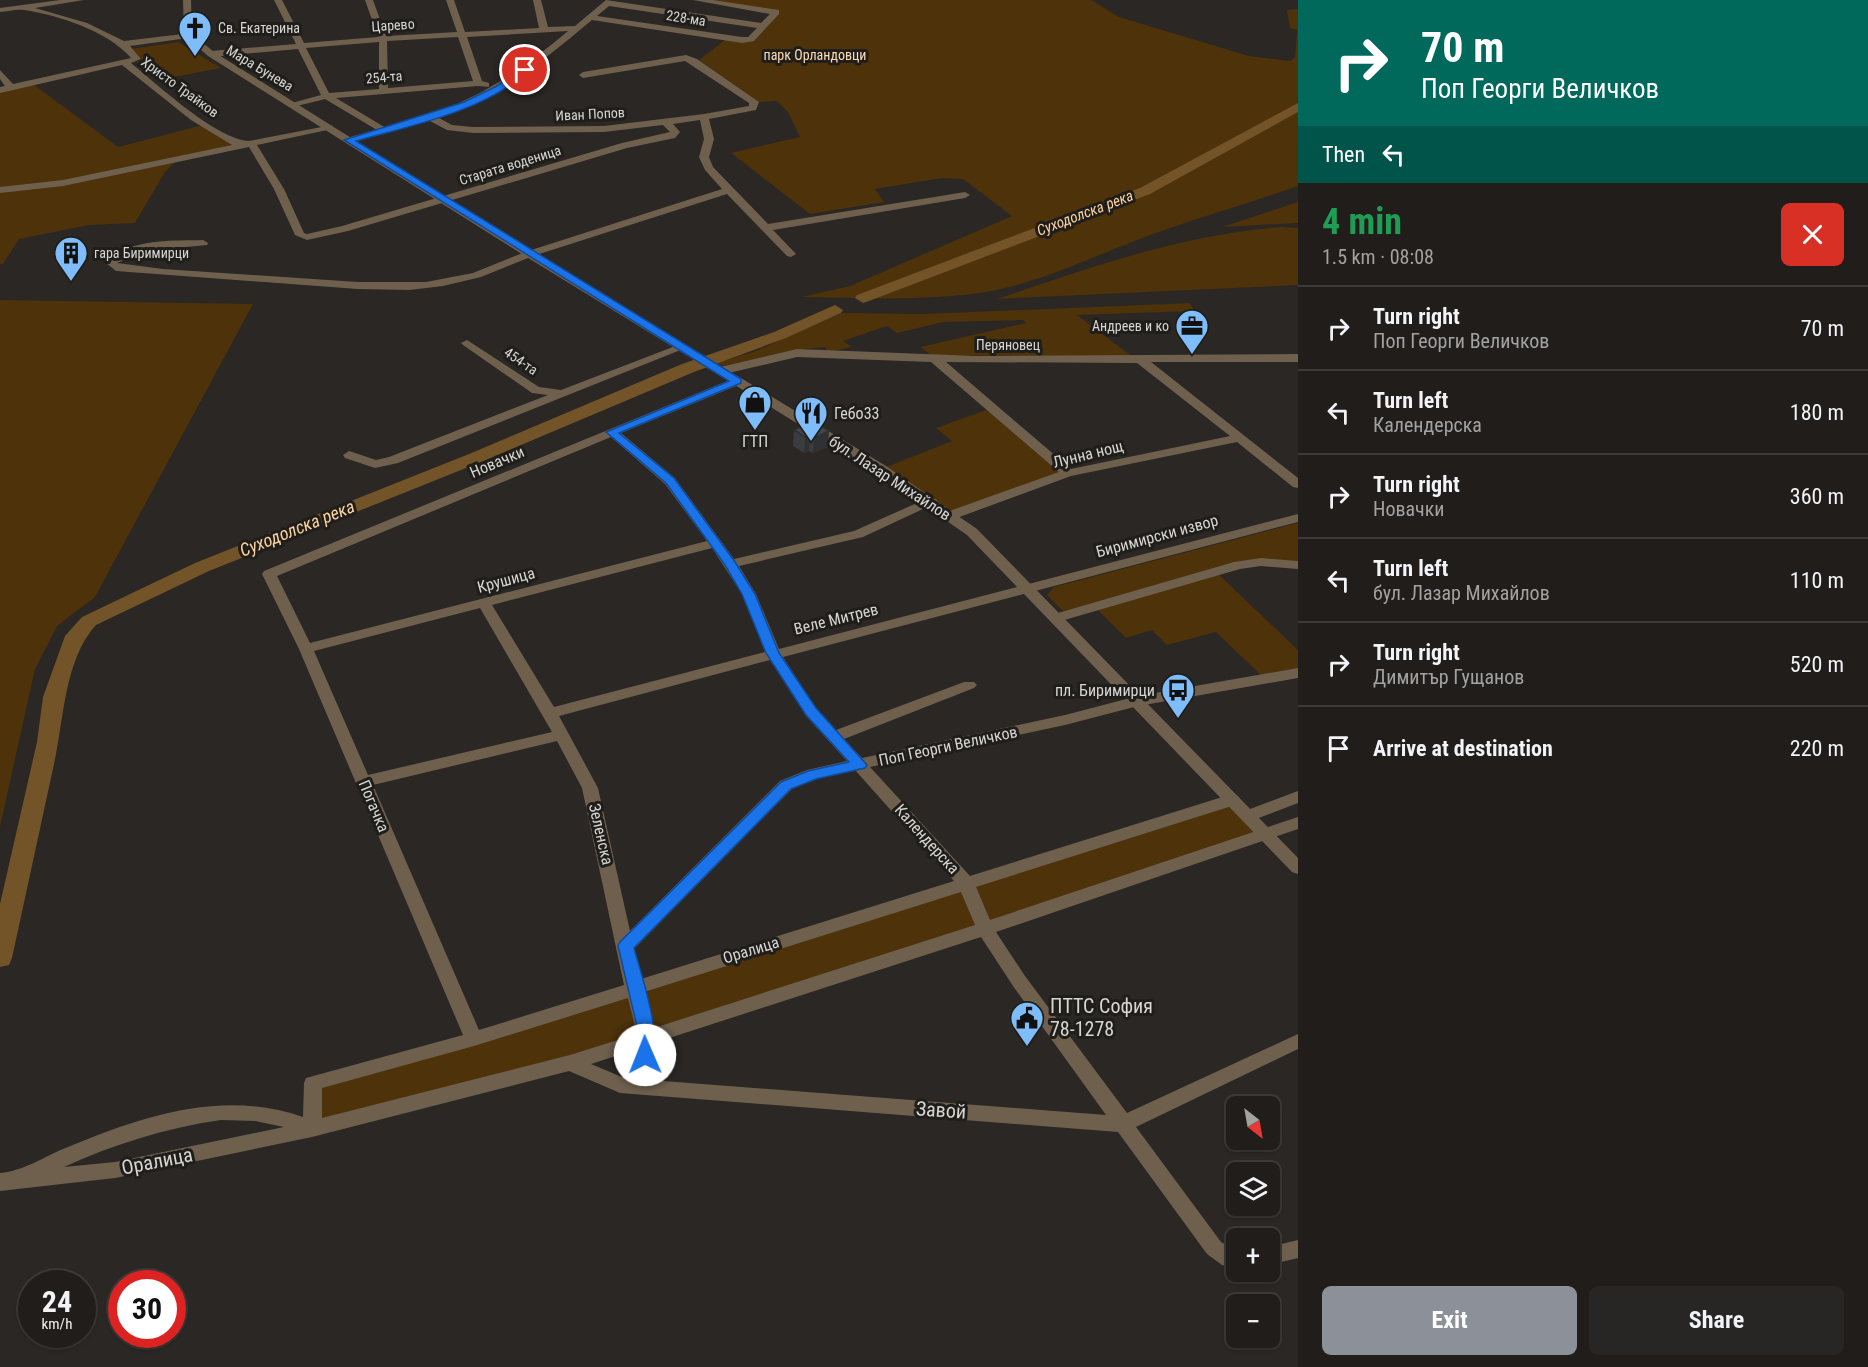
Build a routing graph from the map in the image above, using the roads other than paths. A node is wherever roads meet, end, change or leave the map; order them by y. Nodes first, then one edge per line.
1 (80, 0) edge
2 (188, 0) edge
3 (278, 0) edge
4 (369, 0) edge
5 (450, 0) edge
6 (537, 0) edge
7 (697, 0) edge
8 (609, 1) edge
9 (21, 8) junction
10 (0, 10) edge
11 (590, 17) junction
12 (762, 26) junction
13 (576, 28) junction
14 (544, 29) junction
15 (462, 34) junction
16 (188, 35) junction
17 (383, 39) junction
18 (122, 44) junction
19 (300, 46) junction
20 (211, 54) junction
21 (125, 63) junction
22 (0, 73) edge
23 (584, 75) dead end
24 (478, 83) junction
25 (10, 88) junction
26 (498, 88) junction
27 (0, 90) edge
28 (384, 91) junction
29 (326, 96) junction
30 (293, 104) junction
31 (429, 117) junction
32 (704, 117) junction
33 (666, 122) junction
34 (329, 127) junction
35 (384, 131) junction
36 (349, 140) junction
37 (252, 144) junction
38 (729, 189) junction
39 (0, 190) edge
40 (965, 195) dead end
41 (445, 199) junction
42 (765, 228) junction
43 (203, 243) dead end
44 (529, 254) junction
45 (791, 254) dead end
46 (467, 343) dead end
47 (682, 347) junction
48 (1298, 358) edge
49 (935, 359) junction
50 (1141, 360) junction
51 (718, 370) junction
52 (737, 381) junction
53 (562, 393) junction
54 (612, 432) junction
55 (1239, 438) junction
56 (349, 455) dead end
57 (1068, 473) junction
58 (1298, 484) edge
59 (932, 502) junction
60 (949, 516) junction
61 (1298, 518) edge
62 (715, 543) junction
63 (731, 564) junction
64 (1298, 565) edge
65 (269, 574) joint
66 (1026, 588) junction
67 (484, 604) junction
68 (1056, 618) junction
69 (306, 649) junction
70 (773, 653) junction
71 (1298, 673) edge
72 (969, 685) dead end
73 (1138, 701) junction
74 (550, 713) junction
75 (562, 735) junction
76 (833, 737) junction
77 (860, 765) junction
78 (364, 782) junction
79 (1298, 796) edge
80 (1232, 800) junction
81 (1248, 816) junction
82 (1298, 823) edge
83 (1266, 835) junction
84 (1298, 868) edge
85 (966, 883) junction
86 (986, 929) junction
87 (626, 946) junction
88 (634, 987) junction
89 (474, 1039) junction
90 (648, 1039) junction
91 (1298, 1041) edge
92 (570, 1063) junction
93 (639, 1087) junction
94 (1123, 1124) junction
95 (312, 1129) junction
96 (8, 1182) edge
97 (1298, 1249) edge
98 (1280, 1253) edge
99 (1226, 1254) edge

1 - 9 street
2 - 16 street
3 - 19 street
4 - 17 street
5 - 15 street
6 - 14 street
7 - 12 street
8 - 11 street
8 - 12 street
9 - 10 street
9 - 18 street
11 - 12 street, 228-ма
11 - 13 street
13 - 14 street, Царево
13 - 26 street
14 - 15 street, Царево
15 - 17 street, Царево
15 - 24 street
16 - 18 street, Христо Трайков
16 - 20 street, Мара Бунева
17 - 19 street, Царево
17 - 28 street
18 - 21 street, Христо Трайков
19 - 20 street, Царево
19 - 29 street
20 - 30 street, Мара Бунева
21 - 25 street, Христо Трайков
21 - 37 street, Христо Трайков
22 - 25 street
23 - 32 street, Иван Попов
24 - 26 street, 254-та
24 - 28 street, 254-та
25 - 27 street, Христо Трайков
26 - 31 street
28 - 29 street, 254-та
29 - 30 street, 254-та
29 - 35 street
30 - 34 street, Мара Бунева
31 - 33 street, Иван Попов
31 - 35 street
32 - 33 street, Иван Попов
32 - 38 street
33 - 41 street, Старата воденица
34 - 36 street, Мара Бунева
34 - 37 street
35 - 36 street
36 - 41 street, бул. Лазар Михайлов
37 - 39 street
37 - 41 street, Старата воденица
38 - 42 street
38 - 44 street
40 - 42 street
41 - 44 street, бул. Лазар Михайлов
42 - 45 street
43 - 44 street
44 - 47 street, бул. Лазар Михайлов
46 - 53 street, 454-та
47 - 51 street, бул. Лазар Михайлов
47 - 53 street
48 - 50 street, Перяновец
49 - 50 street, Перяновец
49 - 51 street, Перяновец
49 - 57 street
50 - 55 street
51 - 52 street, бул. Лазар Михайлов
52 - 54 street, Новачки
52 - 59 street, бул. Лазар Михайлов
53 - 56 street
54 - 62 street, Календерска
54 - 65 street, Новачки
55 - 57 street, Лунна нощ
55 - 58 street
57 - 60 street, Лунна нощ
59 - 60 street, бул. Лазар Михайлов
59 - 63 street
60 - 66 street, бул. Лазар Михайлов
61 - 66 street, Биримирски извор
62 - 63 street, Календерска
62 - 67 street, Крушица
63 - 70 street, Календерска
64 - 68 street
65 - 69 street, Погачка
66 - 68 street, бул. Лазар Михайлов
66 - 70 street, Веле Митрев
67 - 69 street, Крушица
67 - 74 street, Зеленска
68 - 73 street, бул. Лазар Михайлов
69 - 78 street, Погачка
70 - 74 street, Веле Митрев
70 - 76 street, Календерска
71 - 73 street, Поп Георги Величков
72 - 76 street
73 - 77 street, Поп Георги Величков
73 - 80 street, бул. Лазар Михайлов
74 - 75 street, Зеленска
75 - 78 street
75 - 87 street, Зеленска
76 - 77 street, Календерска
77 - 85 street, Календерска
77 - 87 street, Поп Георги Величков
78 - 89 street, Погачка
79 - 81 street
80 - 81 street, бул. Лазар Михайлов
80 - 85 street, Оралица
81 - 83 street, бул. Лазар Михайлов
82 - 83 street, Оралица
83 - 84 street, бул. Лазар Михайлов
83 - 86 street, Оралица
85 - 86 street, Календерска
85 - 88 street, Оралица
86 - 90 street, Оралица
86 - 94 street, Календерска
87 - 88 street, Зеленска
88 - 89 street, Оралица
88 - 90 street, Зеленска
89 - 95 street, Оралица
90 - 92 street, Оралица
90 - 93 street, Зеленска
91 - 94 street, Завой
92 - 93 street, Завой
92 - 95 street, Оралица
93 - 94 street, Завой
94 - 99 street, Календерска
95 - 96 street, Оралица
95 - 96 street
97 - 98 street

